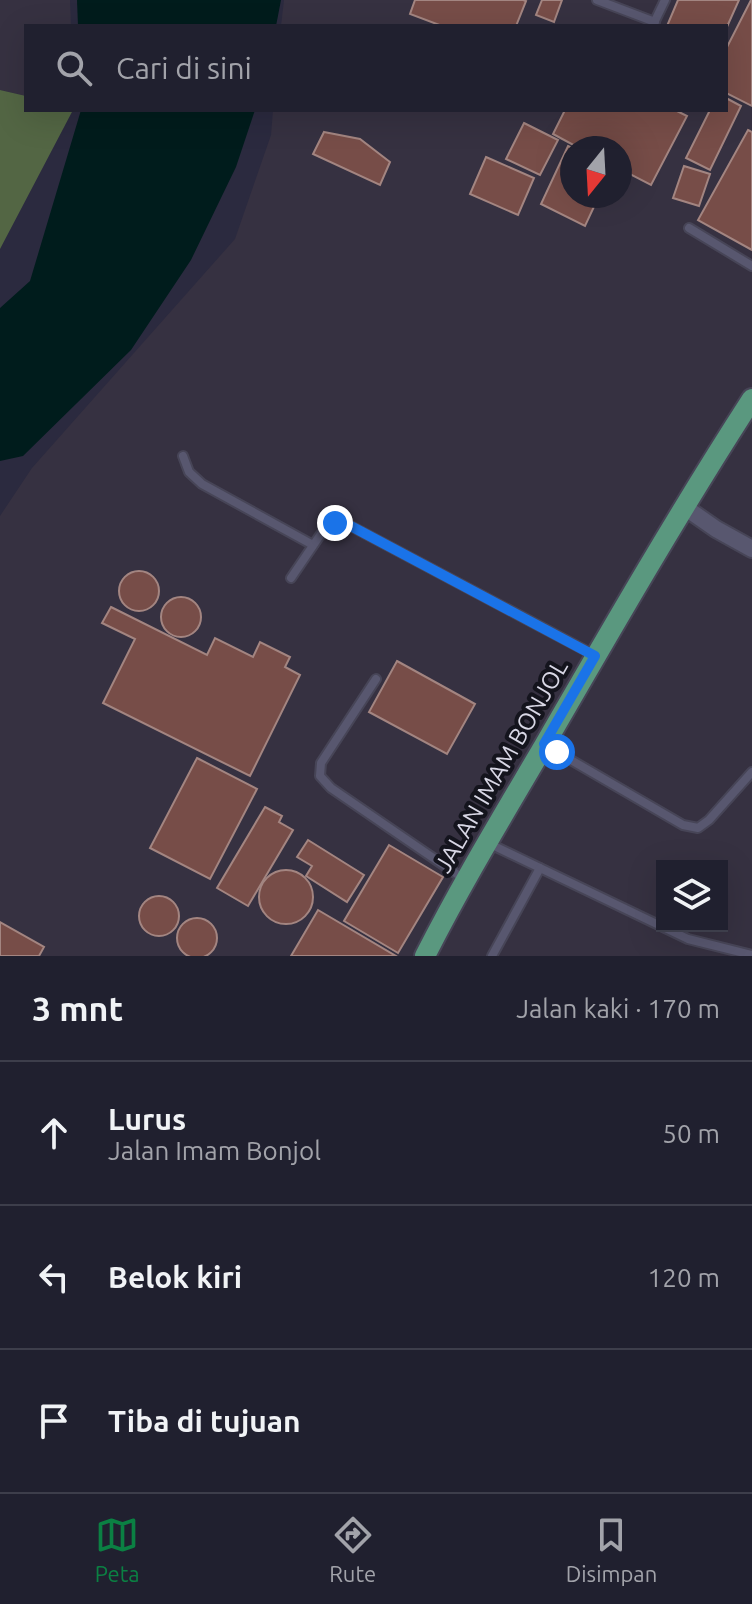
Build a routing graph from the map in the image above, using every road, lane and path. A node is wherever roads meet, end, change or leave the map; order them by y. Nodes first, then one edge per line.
1 (597, 0) edge
2 (665, 0) edge
3 (654, 24) edge
4 (689, 228) dead end
5 (752, 266) edge
6 (752, 399) edge
7 (183, 456) dead end
8 (683, 506) junction
9 (313, 545) junction
10 (752, 549) edge
11 (291, 578) dead end
12 (595, 656) junction
13 (376, 679) dead end
14 (544, 744) junction
15 (752, 772) edge
16 (486, 841) junction
17 (540, 868) junction
18 (464, 880) junction
19 (752, 955) edge
20 (425, 956) edge
21 (492, 956) edge

1 - 3 lane
2 - 3 lane
4 - 5 lane
6 - 8 main road, JALAN IMAM BONJOL
7 - 9 lane
8 - 10 street
8 - 12 main road, JALAN IMAM BONJOL
9 - 11 lane
9 - 12 lane
12 - 14 main road, JALAN IMAM BONJOL
13 - 18 lane
14 - 15 lane
14 - 16 main road, JALAN IMAM BONJOL
16 - 17 lane
16 - 18 main road, JALAN IMAM BONJOL
17 - 19 lane
17 - 21 lane
18 - 20 main road, JALAN IMAM BONJOL

